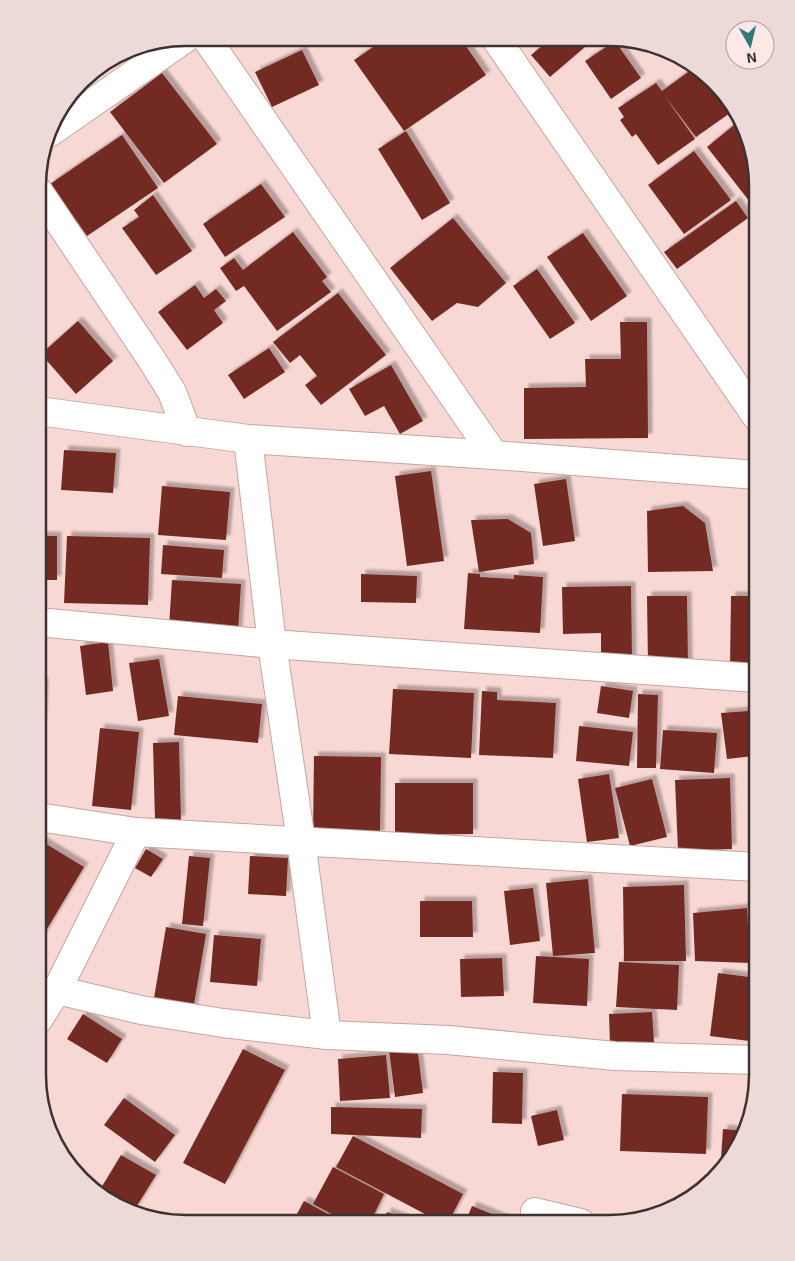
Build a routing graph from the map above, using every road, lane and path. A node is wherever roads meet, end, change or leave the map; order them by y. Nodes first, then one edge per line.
1 (501, 46) edge
2 (212, 47) edge
3 (172, 48) edge
4 (61, 125) edge
5 (46, 202) edge
6 (749, 405) edge
7 (46, 412) edge
8 (187, 432) junction
9 (248, 439) junction
10 (494, 454) junction
11 (749, 473) edge
12 (46, 623) edge
13 (272, 644) junction
14 (748, 677) edge
15 (46, 818) edge
16 (136, 832) junction
17 (301, 841) junction
18 (748, 867) edge
19 (57, 990) junction
20 (46, 1007) edge
21 (327, 1034) junction
22 (748, 1060) edge
23 (535, 1212) dead end
24 (548, 1215) edge

1 - 6 street
2 - 10 street
3 - 4 street
5 - 8 street
7 - 8 street
8 - 9 street
9 - 10 street
9 - 13 street
10 - 11 street
12 - 13 street
13 - 14 street
13 - 17 street
15 - 16 street
16 - 17 street
16 - 19 street
17 - 18 street
17 - 21 street
19 - 20 street
19 - 21 street
21 - 22 street
23 - 24 street

